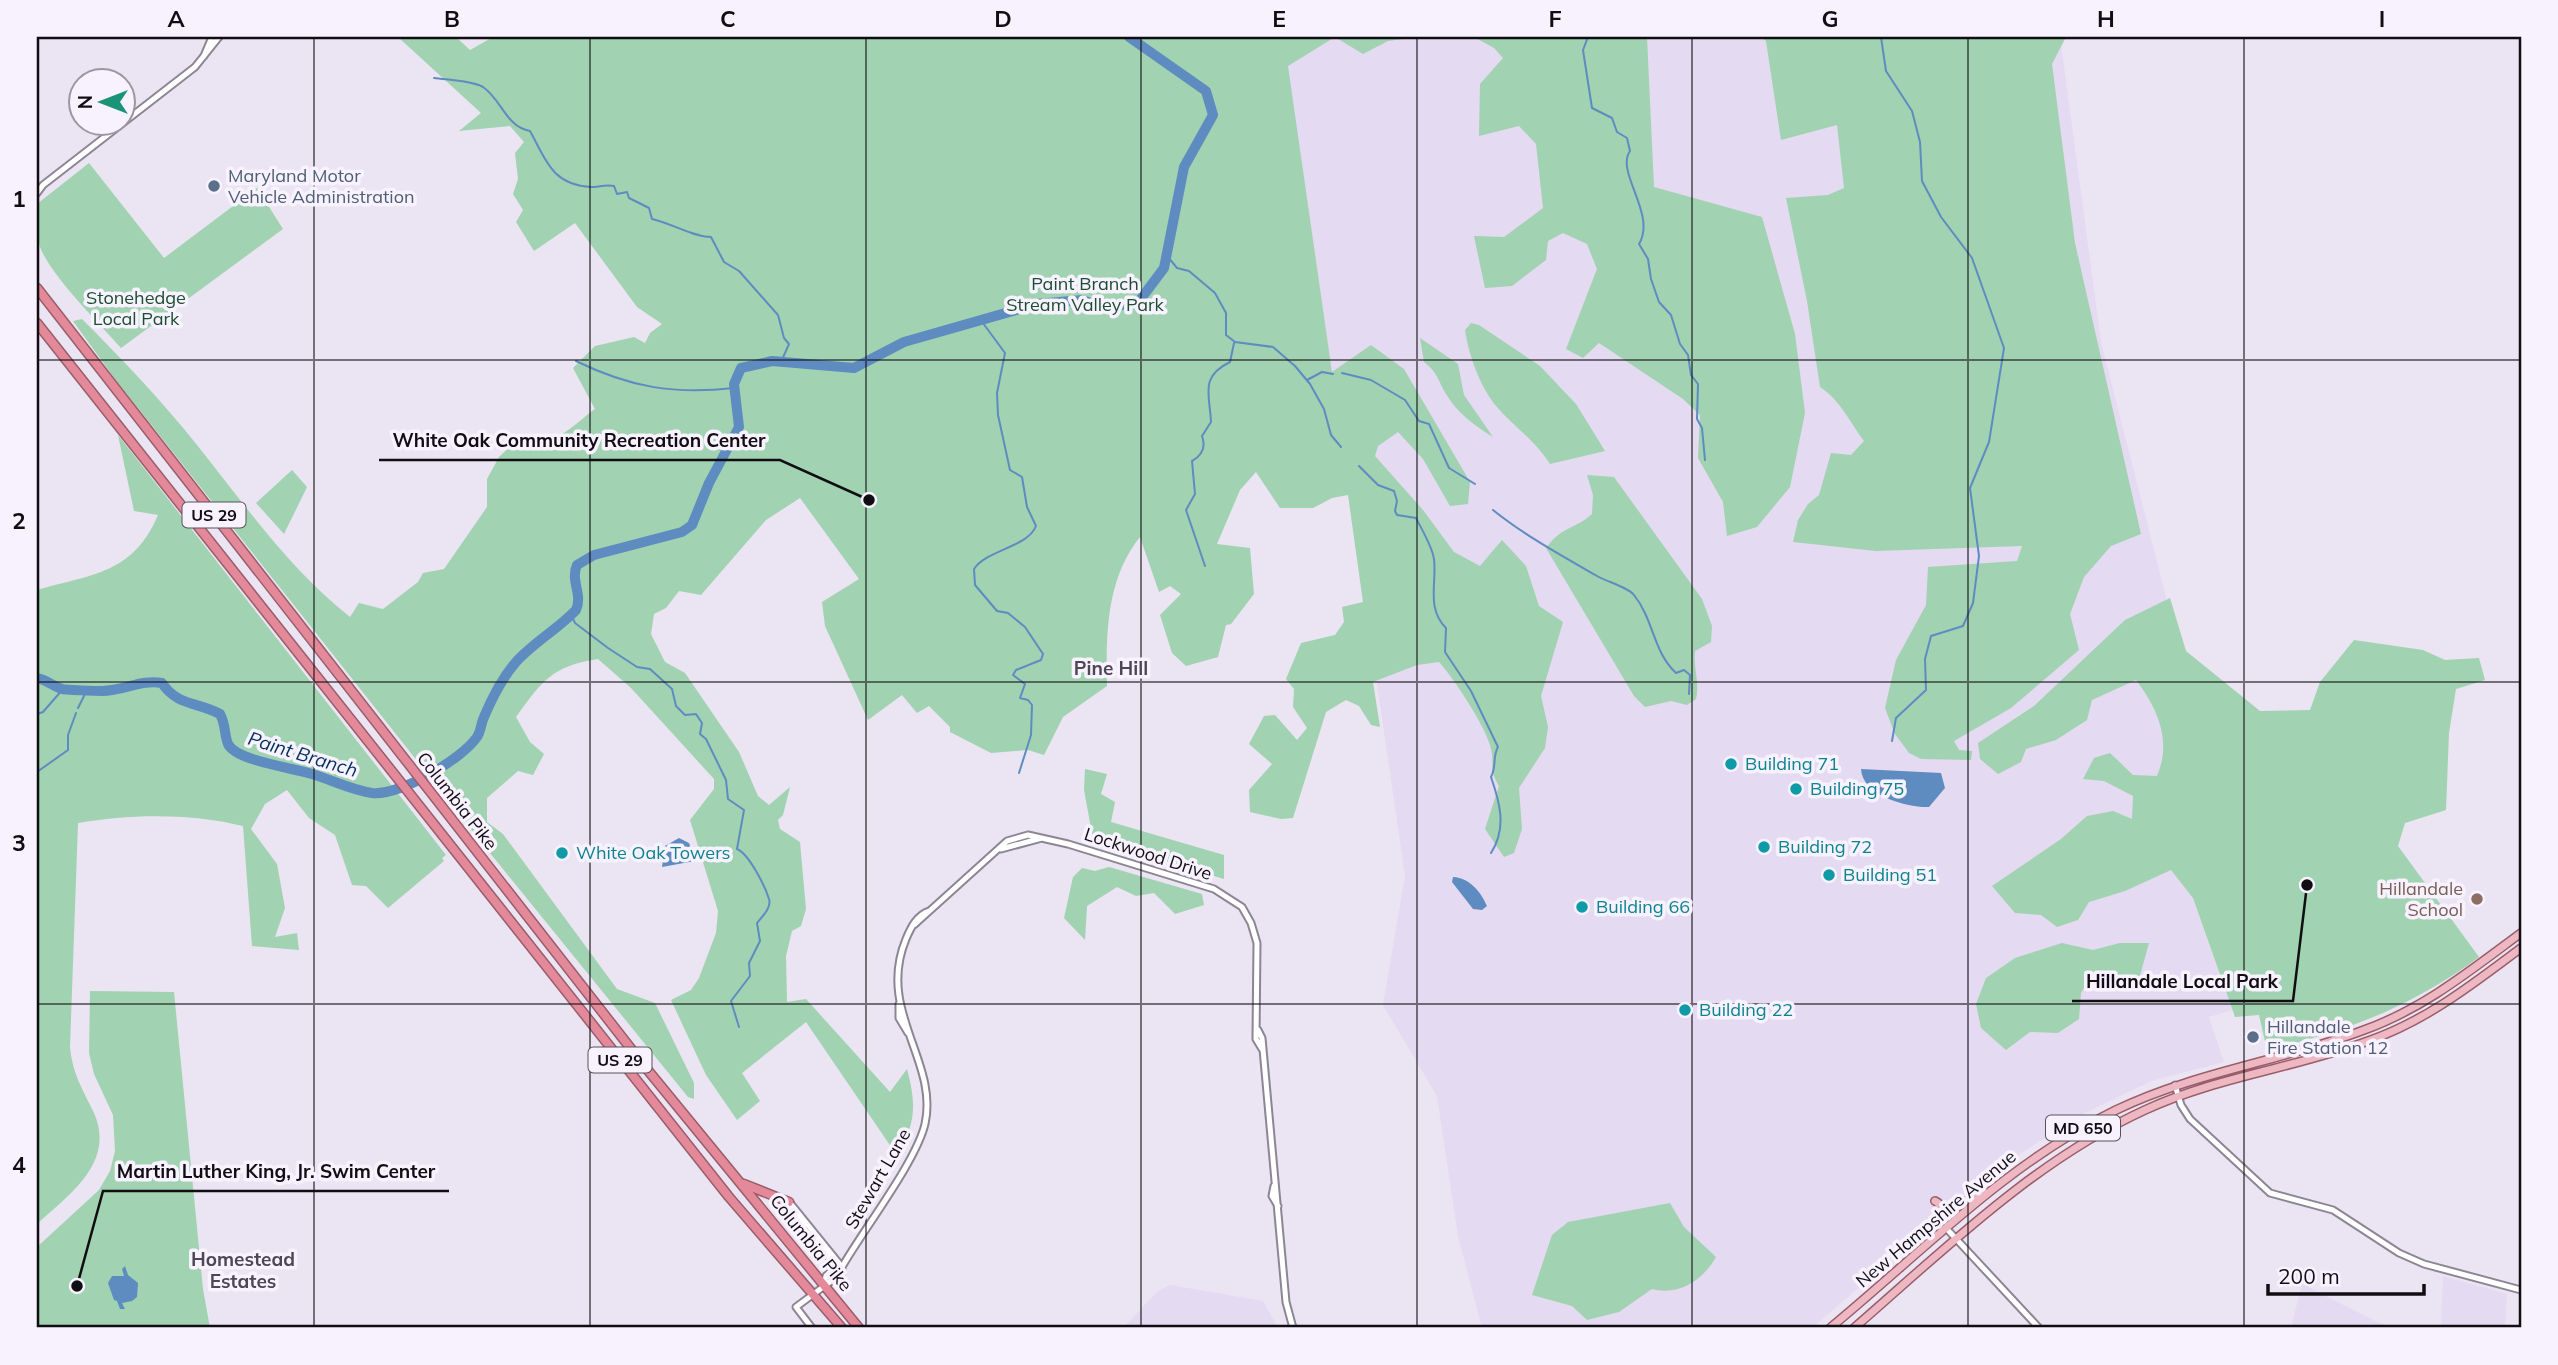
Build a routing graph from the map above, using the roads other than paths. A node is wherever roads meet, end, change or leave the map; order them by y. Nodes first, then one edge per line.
1 (212, 37) edge
2 (219, 37) edge
3 (204, 56) junction
4 (40, 186) edge
5 (37, 193) edge
6 (37, 288) edge
7 (37, 323) edge
8 (1042, 838) joint
9 (2521, 933) edge
10 (2521, 948) edge
11 (2175, 1085) junction
12 (2178, 1097) junction
13 (739, 1181) junction
14 (1988, 1193) junction
15 (785, 1201) junction
16 (1935, 1201) dead end
17 (758, 1203) junction
18 (743, 1213) junction
19 (1946, 1228) junction
20 (1958, 1239) junction
21 (840, 1269) junction
22 (824, 1285) junction
23 (2521, 1290) edge
24 (814, 1293) junction
25 (813, 1328) edge
26 (842, 1328) edge
27 (859, 1328) edge
28 (1293, 1328) edge
29 (1830, 1328) edge
30 (1854, 1328) edge
31 (2039, 1328) edge

1 - 3 street
2 - 3 street
3 - 4 street
4 - 5 street
6 - 13 highway, Columbia Pike / US 29
7 - 18 highway, Columbia Pike / US 29
8 - 21 street, Stewart Lane
8 - 28 street, Lockwood Drive
9 - 11 main road, New Hampshire Avenue / MD 650
10 - 12 main road, New Hampshire Avenue / MD 650
11 - 12 street
11 - 14 main road, New Hampshire Avenue / MD 650
12 - 20 main road, New Hampshire Avenue / MD 650
12 - 23 street
13 - 15 highway
13 - 17 highway, Columbia Pike / US 29
14 - 16 main road
14 - 19 main road, New Hampshire Avenue / MD 650
15 - 17 highway
15 - 21 street
17 - 18 highway
17 - 22 highway, Columbia Pike / US 29
18 - 24 highway, Columbia Pike / US 29
19 - 20 street
19 - 29 main road, New Hampshire Avenue / MD 650
20 - 30 main road, New Hampshire Avenue / MD 650
20 - 31 street
21 - 22 street, Stewart Lane
22 - 24 street, Stewart Lane
22 - 27 highway, Columbia Pike / US 29
24 - 25 street, Stewart Lane
24 - 26 highway, Columbia Pike / US 29

